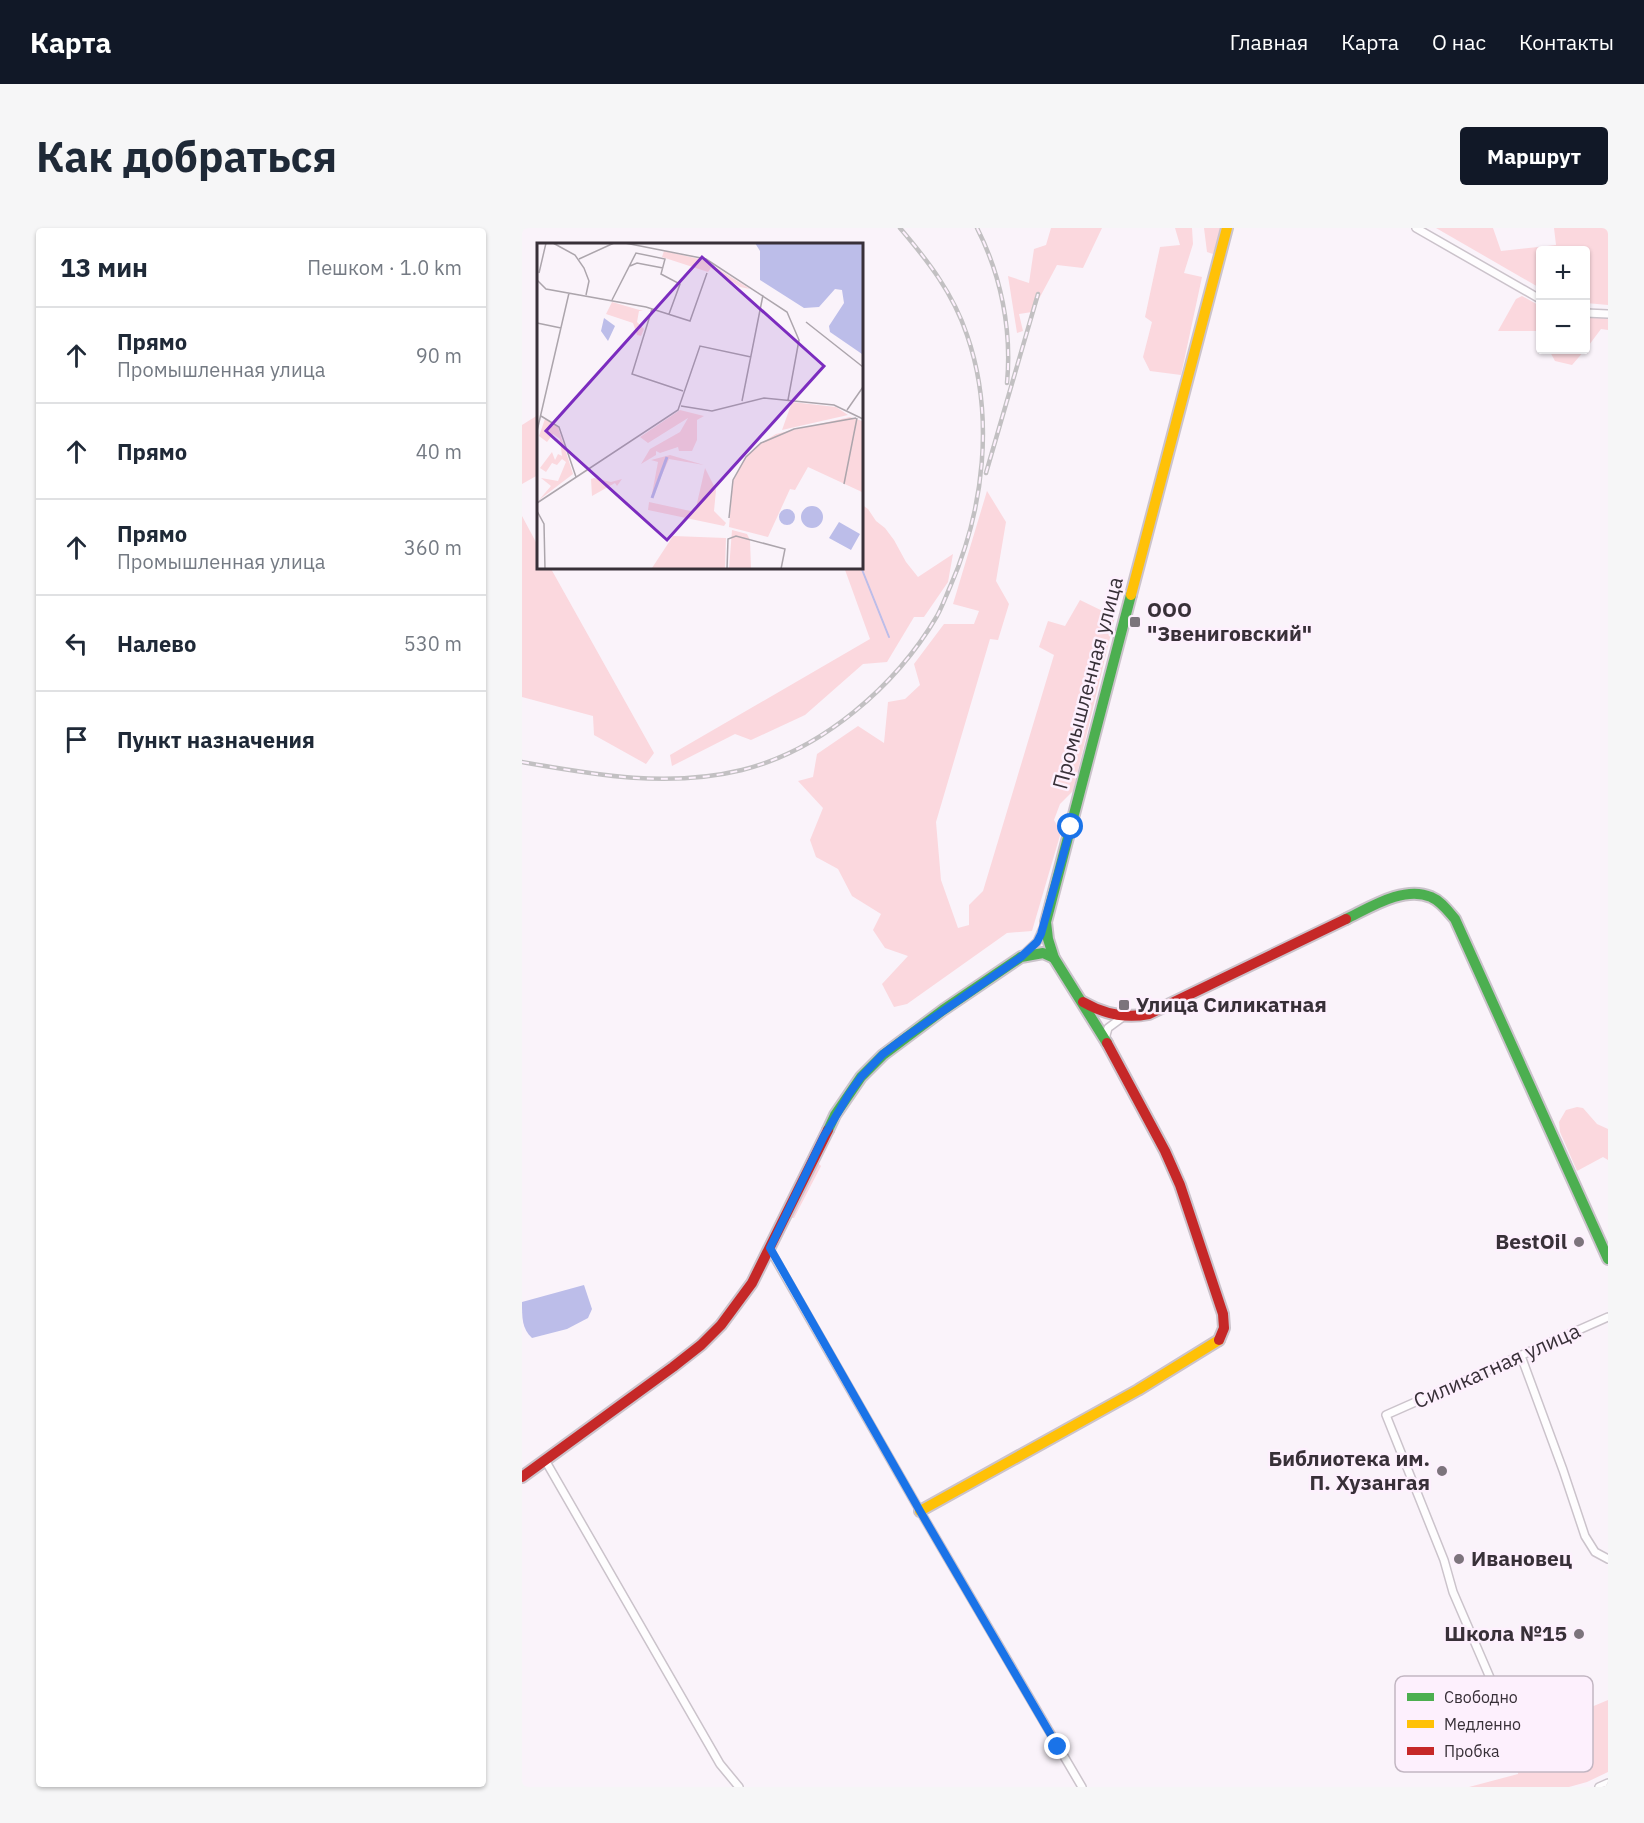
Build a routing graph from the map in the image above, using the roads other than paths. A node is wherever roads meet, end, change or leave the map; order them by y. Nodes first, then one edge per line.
1 (1227, 228) edge
2 (1416, 228) edge
3 (1536, 297) edge
4 (1590, 314) edge
5 (1608, 314) edge
6 (1046, 922) junction
7 (1021, 957) junction
8 (1054, 958) junction
9 (1083, 1002) junction
10 (1125, 1017) junction
11 (1105, 1039) junction
12 (770, 1248) junction
13 (1608, 1259) edge
14 (1608, 1317) edge
15 (1521, 1356) junction
16 (545, 1460) junction
17 (522, 1477) edge
18 (920, 1511) junction
19 (1608, 1559) edge
20 (1489, 1676) edge
21 (1608, 1783) edge
22 (739, 1787) edge
23 (1082, 1787) edge
24 (1599, 1787) edge

1 - 6 street, Промышленная улица
2 - 3 street
4 - 5 street
6 - 7 street
6 - 8 street, Промышленная улица
7 - 8 street
7 - 12 street
8 - 9 street, Промышленная улица
9 - 10 street
9 - 11 street, Промышленная улица
10 - 11 street
10 - 13 street
11 - 18 street, Промышленная улица
12 - 16 street
12 - 18 street
14 - 15 street, Силикатная улица
15 - 19 street
15 - 20 street, Силикатная улица
16 - 17 street
16 - 22 street
18 - 23 street
21 - 24 street

